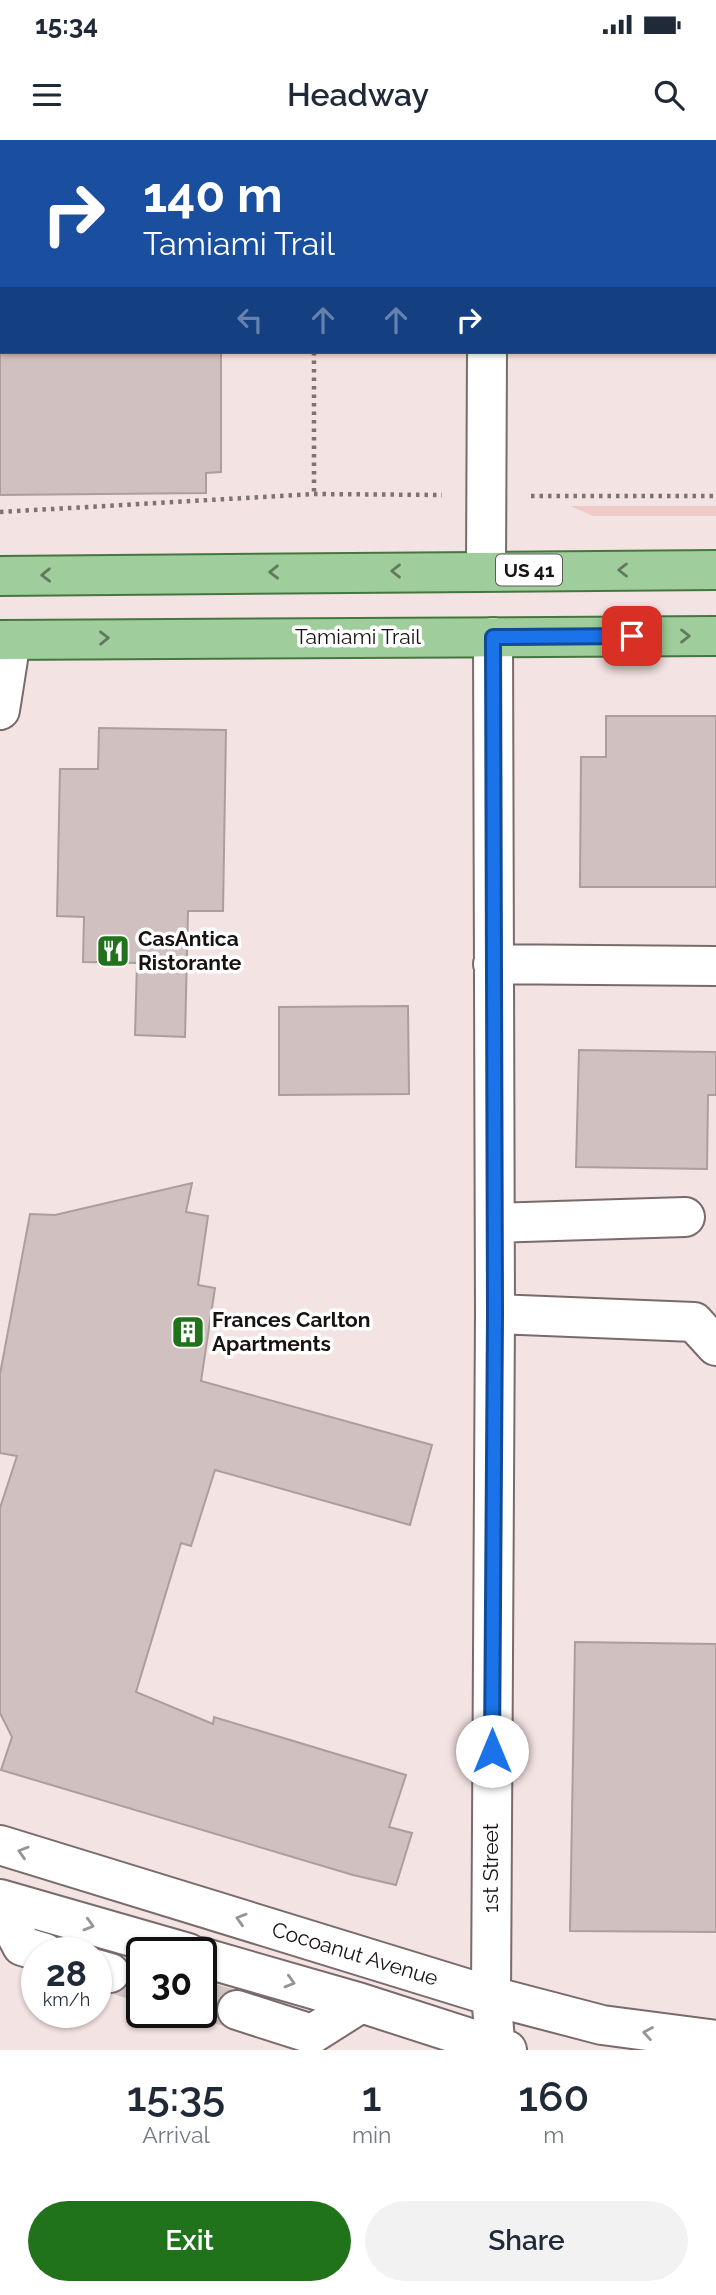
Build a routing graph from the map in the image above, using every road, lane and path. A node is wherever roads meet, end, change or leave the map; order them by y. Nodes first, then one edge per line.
1 (313, 354) edge
2 (487, 354) edge
3 (314, 494) junction
4 (486, 496) junction
5 (716, 496) edge
6 (0, 512) edge
7 (486, 570) junction
8 (716, 570) edge
9 (0, 576) edge
10 (716, 636) edge
11 (493, 637) junction
12 (5, 640) edge
13 (0, 710) edge
14 (493, 964) junction
15 (716, 966) edge
16 (685, 1217) dead end
17 (495, 1223) junction
18 (495, 1314) junction
19 (716, 1346) edge
20 (0, 1844) edge
21 (0, 1901) edge
22 (130, 1937) tunnel mouth
23 (21, 1944) edge
24 (217, 1962) edge
25 (491, 1996) junction
26 (361, 2003) junction
27 (237, 2010) tunnel mouth
28 (716, 2040) edge
29 (499, 2049) edge

1 - 3 path
2 - 4 street
3 - 4 path
3 - 6 path
4 - 5 path
4 - 7 street
8 -> 7 main road, US 41
7 -> 9 main road, US 41
11 -> 10 main road, Tamiami Trail
12 -> 11 main road, Tamiami Trail
11 - 14 street, 1st Street
12 - 13 street
14 - 15 street
14 - 17 street, 1st Street
16 - 17 street
17 - 18 street, 1st Street
18 - 19 street
18 - 25 street, 1st Street
25 -> 20 street, Cocoanut Avenue
21 -> 22 street
21 - 23 street
24 -> 26 street
28 -> 25 street, Cocoanut Avenue
25 - 29 street, 1st Street
26 - 27 street
26 - 29 street

